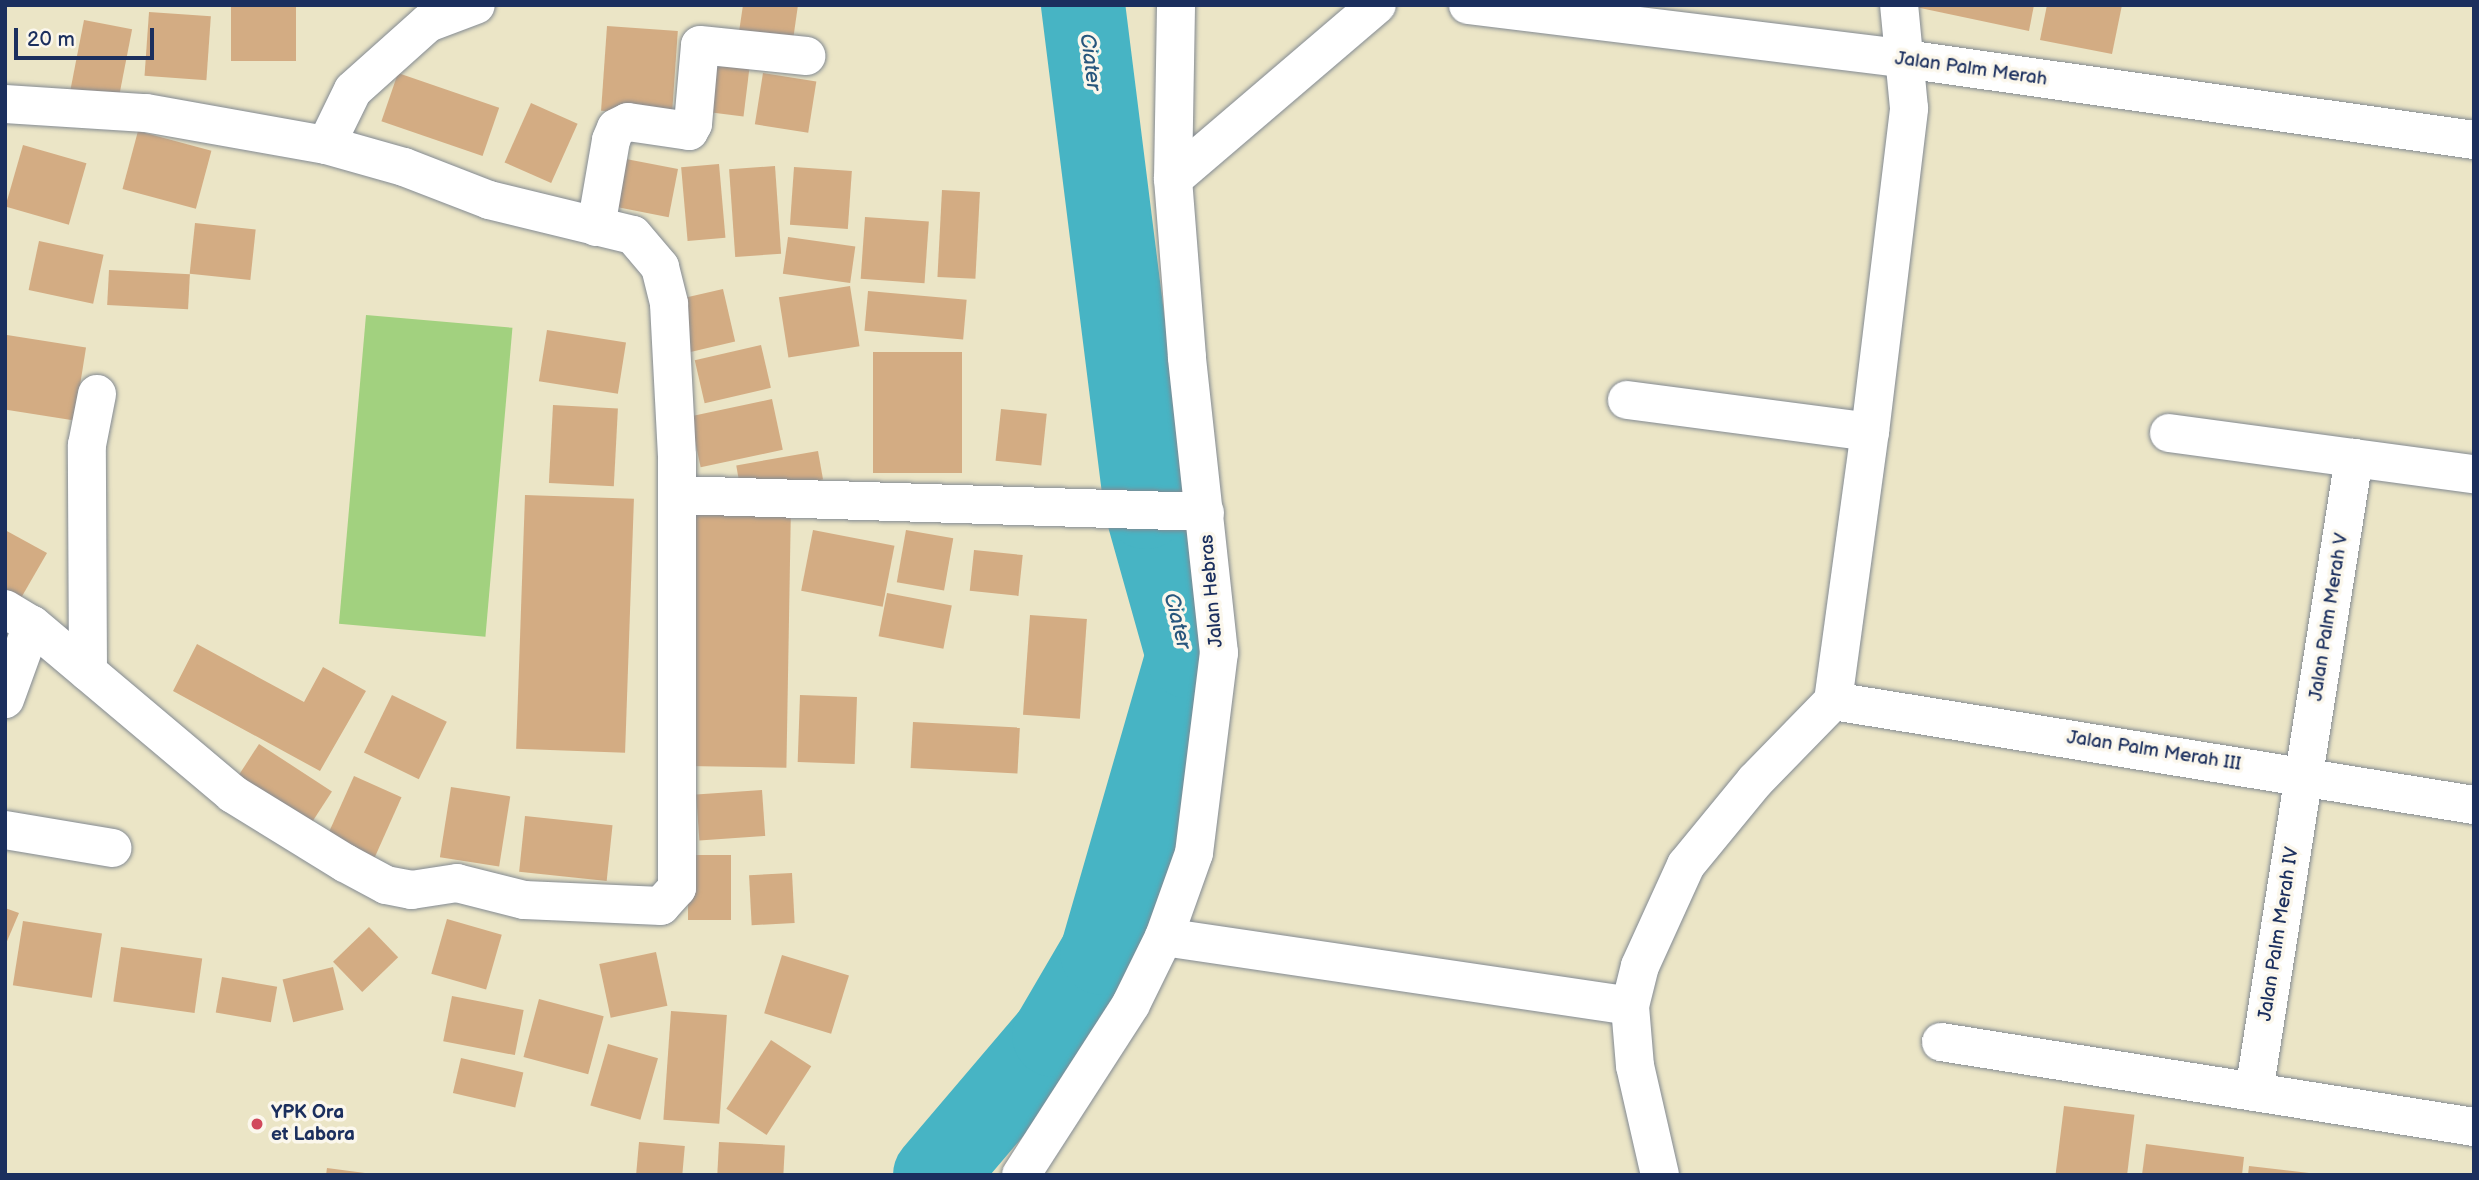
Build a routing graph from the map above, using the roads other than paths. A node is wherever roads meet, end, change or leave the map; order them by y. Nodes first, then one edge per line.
1 (476, 5) edge
2 (1177, 5) edge
3 (1377, 5) edge
4 (1468, 5) edge
5 (1899, 5) edge
6 (806, 56) dead end
7 (1905, 59) junction
8 (5, 104) edge
9 (2474, 140) edge
10 (326, 145) junction
11 (1174, 179) junction
12 (596, 227) junction
13 (97, 394) dead end
14 (1628, 400) dead end
15 (1870, 432) junction
16 (2169, 433) dead end
17 (2354, 458) junction
18 (2474, 474) edge
19 (678, 495) junction
20 (1193, 511) junction
21 (19, 617) edge
22 (88, 672) junction
23 (5, 699) edge
24 (1833, 701) junction
25 (2304, 775) junction
26 (2474, 805) edge
27 (5, 830) edge
28 (112, 848) dead end
29 (1164, 937) junction
30 (1630, 1006) junction
31 (1941, 1042) dead end
32 (2254, 1092) junction
33 (2474, 1127) edge
34 (1021, 1175) edge
35 (1660, 1175) edge

1 - 10 street
2 - 11 street, Jalan Hebras
3 - 11 street
4 - 7 street, Jalan Palm Merah
5 - 7 street
6 - 12 street
7 - 9 street, Jalan Palm Merah
7 - 15 street
8 - 10 street
10 - 12 street
11 - 20 street, Jalan Hebras
12 - 19 street
13 - 22 street
14 - 15 street
15 - 24 street
16 - 17 street
17 - 18 street
17 - 25 street, Jalan Palm Merah V
19 - 20 street
19 - 22 street
20 - 29 street, Jalan Hebras
21 - 22 street
21 - 23 street
24 - 25 street, Jalan Palm Merah III
24 - 30 street
25 - 26 street, Jalan Palm Merah III
25 - 32 street, Jalan Palm Merah IV
27 - 28 street
29 - 30 street
29 - 34 street, Jalan Hebras
30 - 35 street
31 - 32 street
32 - 33 street

